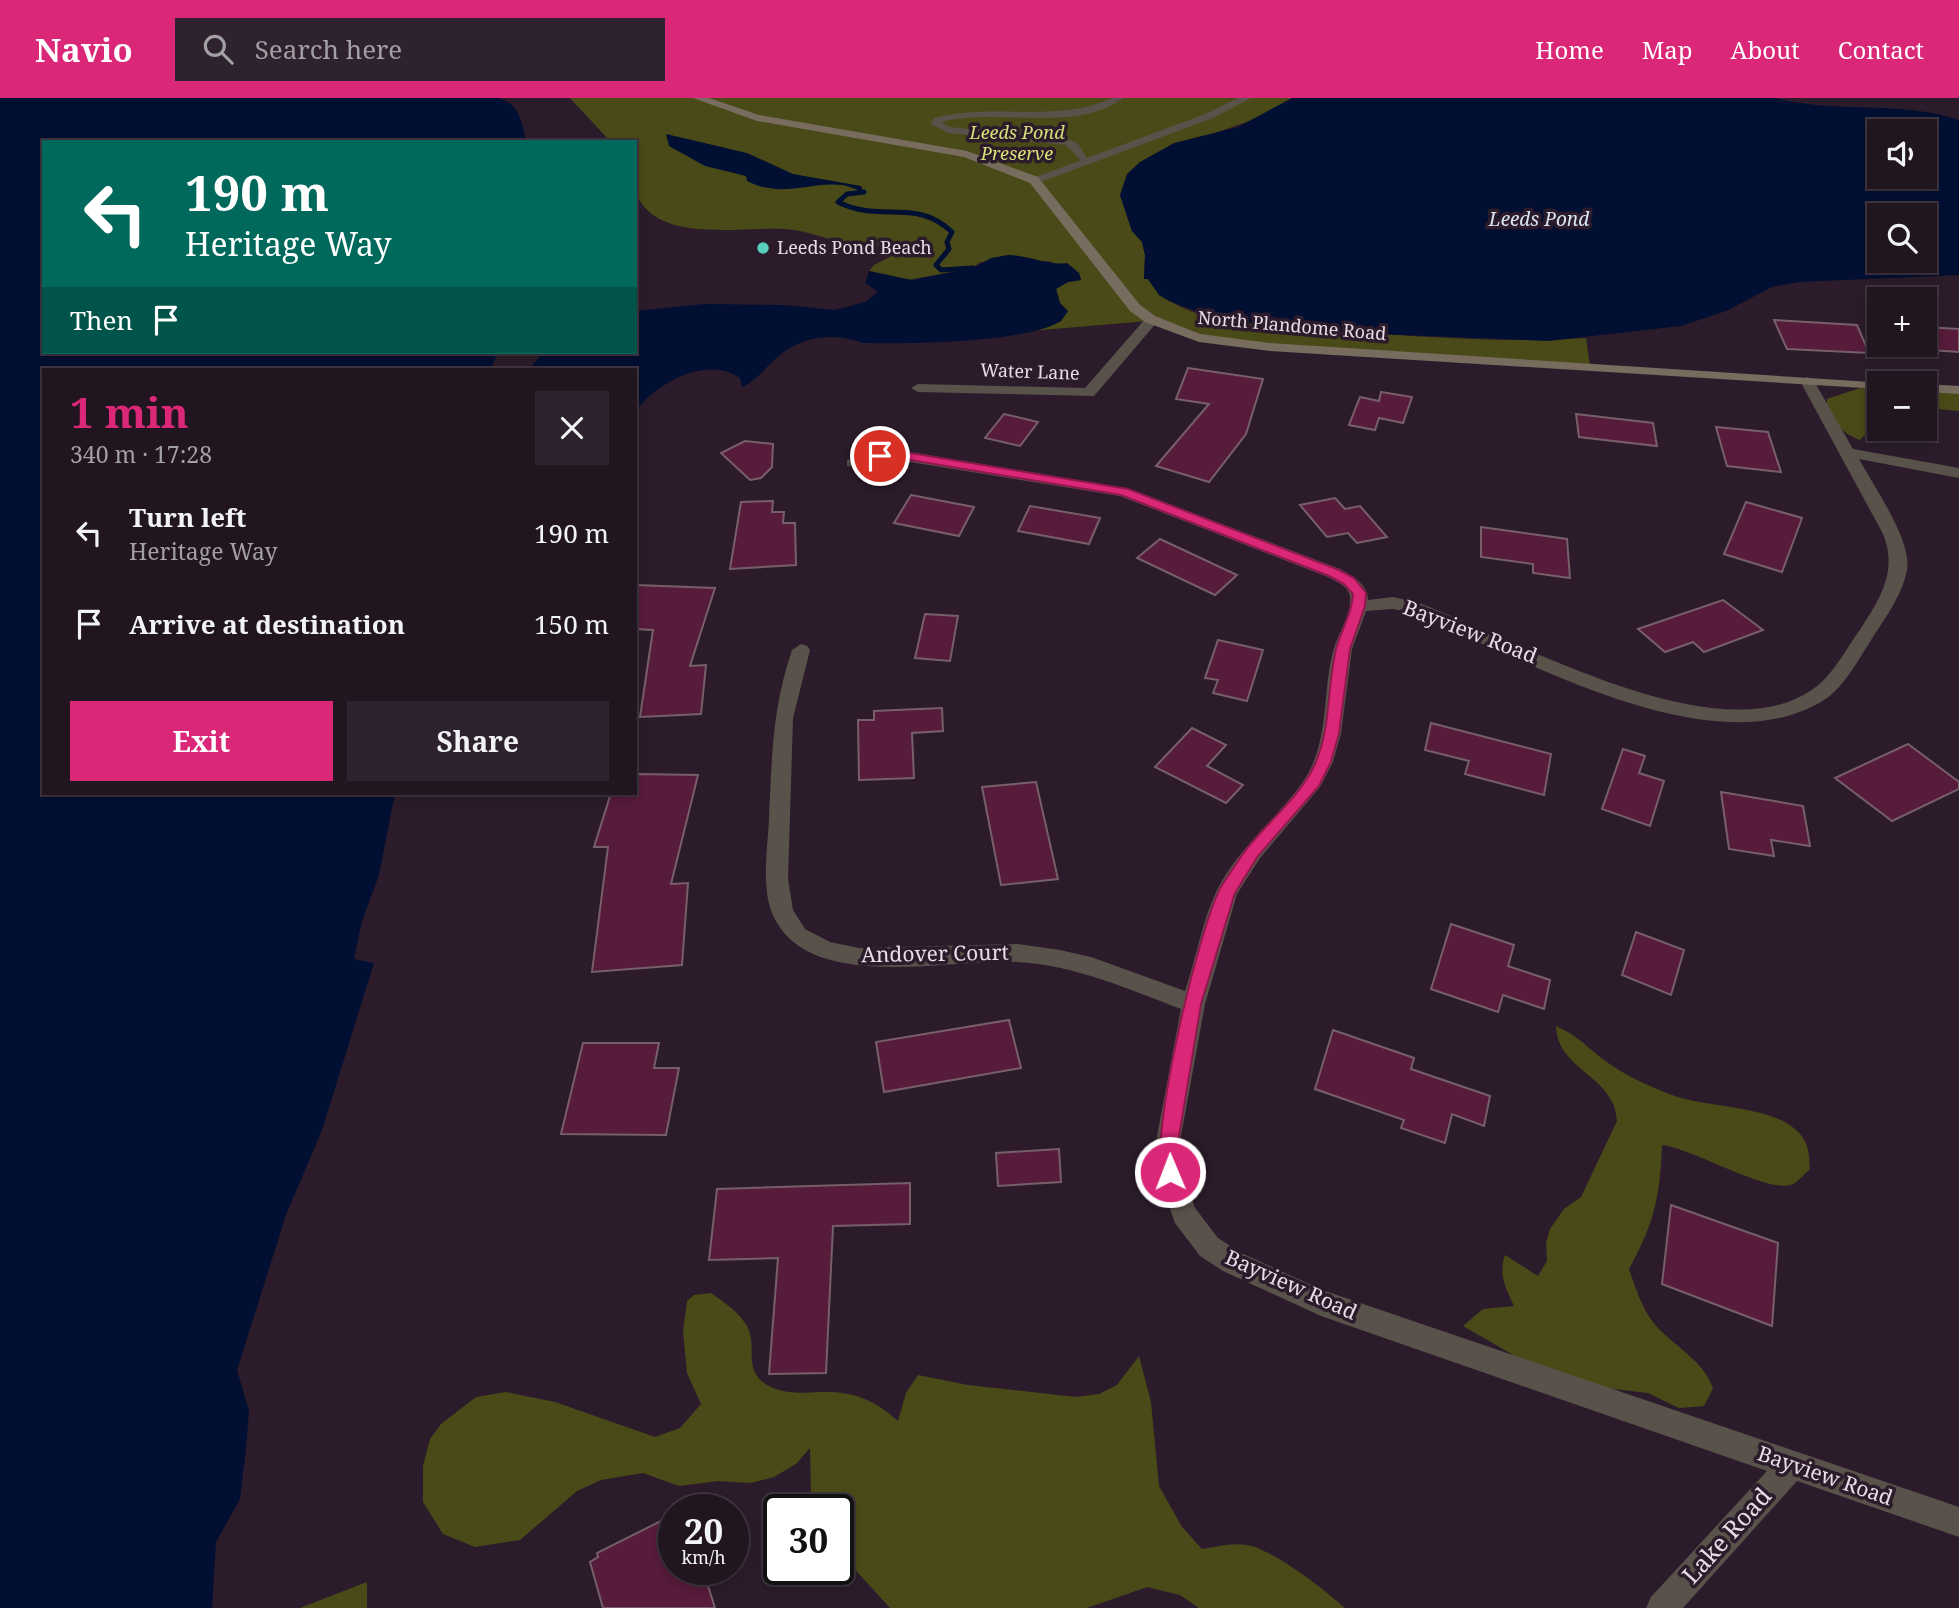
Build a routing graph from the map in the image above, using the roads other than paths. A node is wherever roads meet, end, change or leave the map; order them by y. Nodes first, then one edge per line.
1 (698, 98) edge
2 (1119, 98) edge
3 (1246, 98) edge
4 (1083, 160) junction
5 (1034, 180) junction
6 (1151, 321) junction
7 (1807, 381) junction
8 (1867, 384) edge
9 (918, 388) dead end
10 (1937, 389) edge
11 (1959, 390) edge
12 (1849, 453) junction
13 (853, 463) dead end
14 (1959, 473) edge
15 (1359, 606) junction
16 (801, 650) dead end
17 (1193, 1004) junction
18 (1792, 1465) junction
19 (1959, 1522) edge
20 (1662, 1608) edge

1 - 5 main road
2 - 4 lane
3 - 4 street
4 - 5 street
5 - 6 main road, North Plandome Road
6 - 7 main road, North Plandome Road
6 - 9 street, Water Lane
7 - 8 main road, North Plandome Road
7 - 12 street, Bayview Road
10 - 11 main road
12 - 14 street
12 - 15 street, Bayview Road
13 - 15 street
15 - 17 street, Bayview Road
16 - 17 street, Andover Court
17 - 18 street, Bayview Road
18 - 19 street, Bayview Road
18 - 20 street, Lake Road

